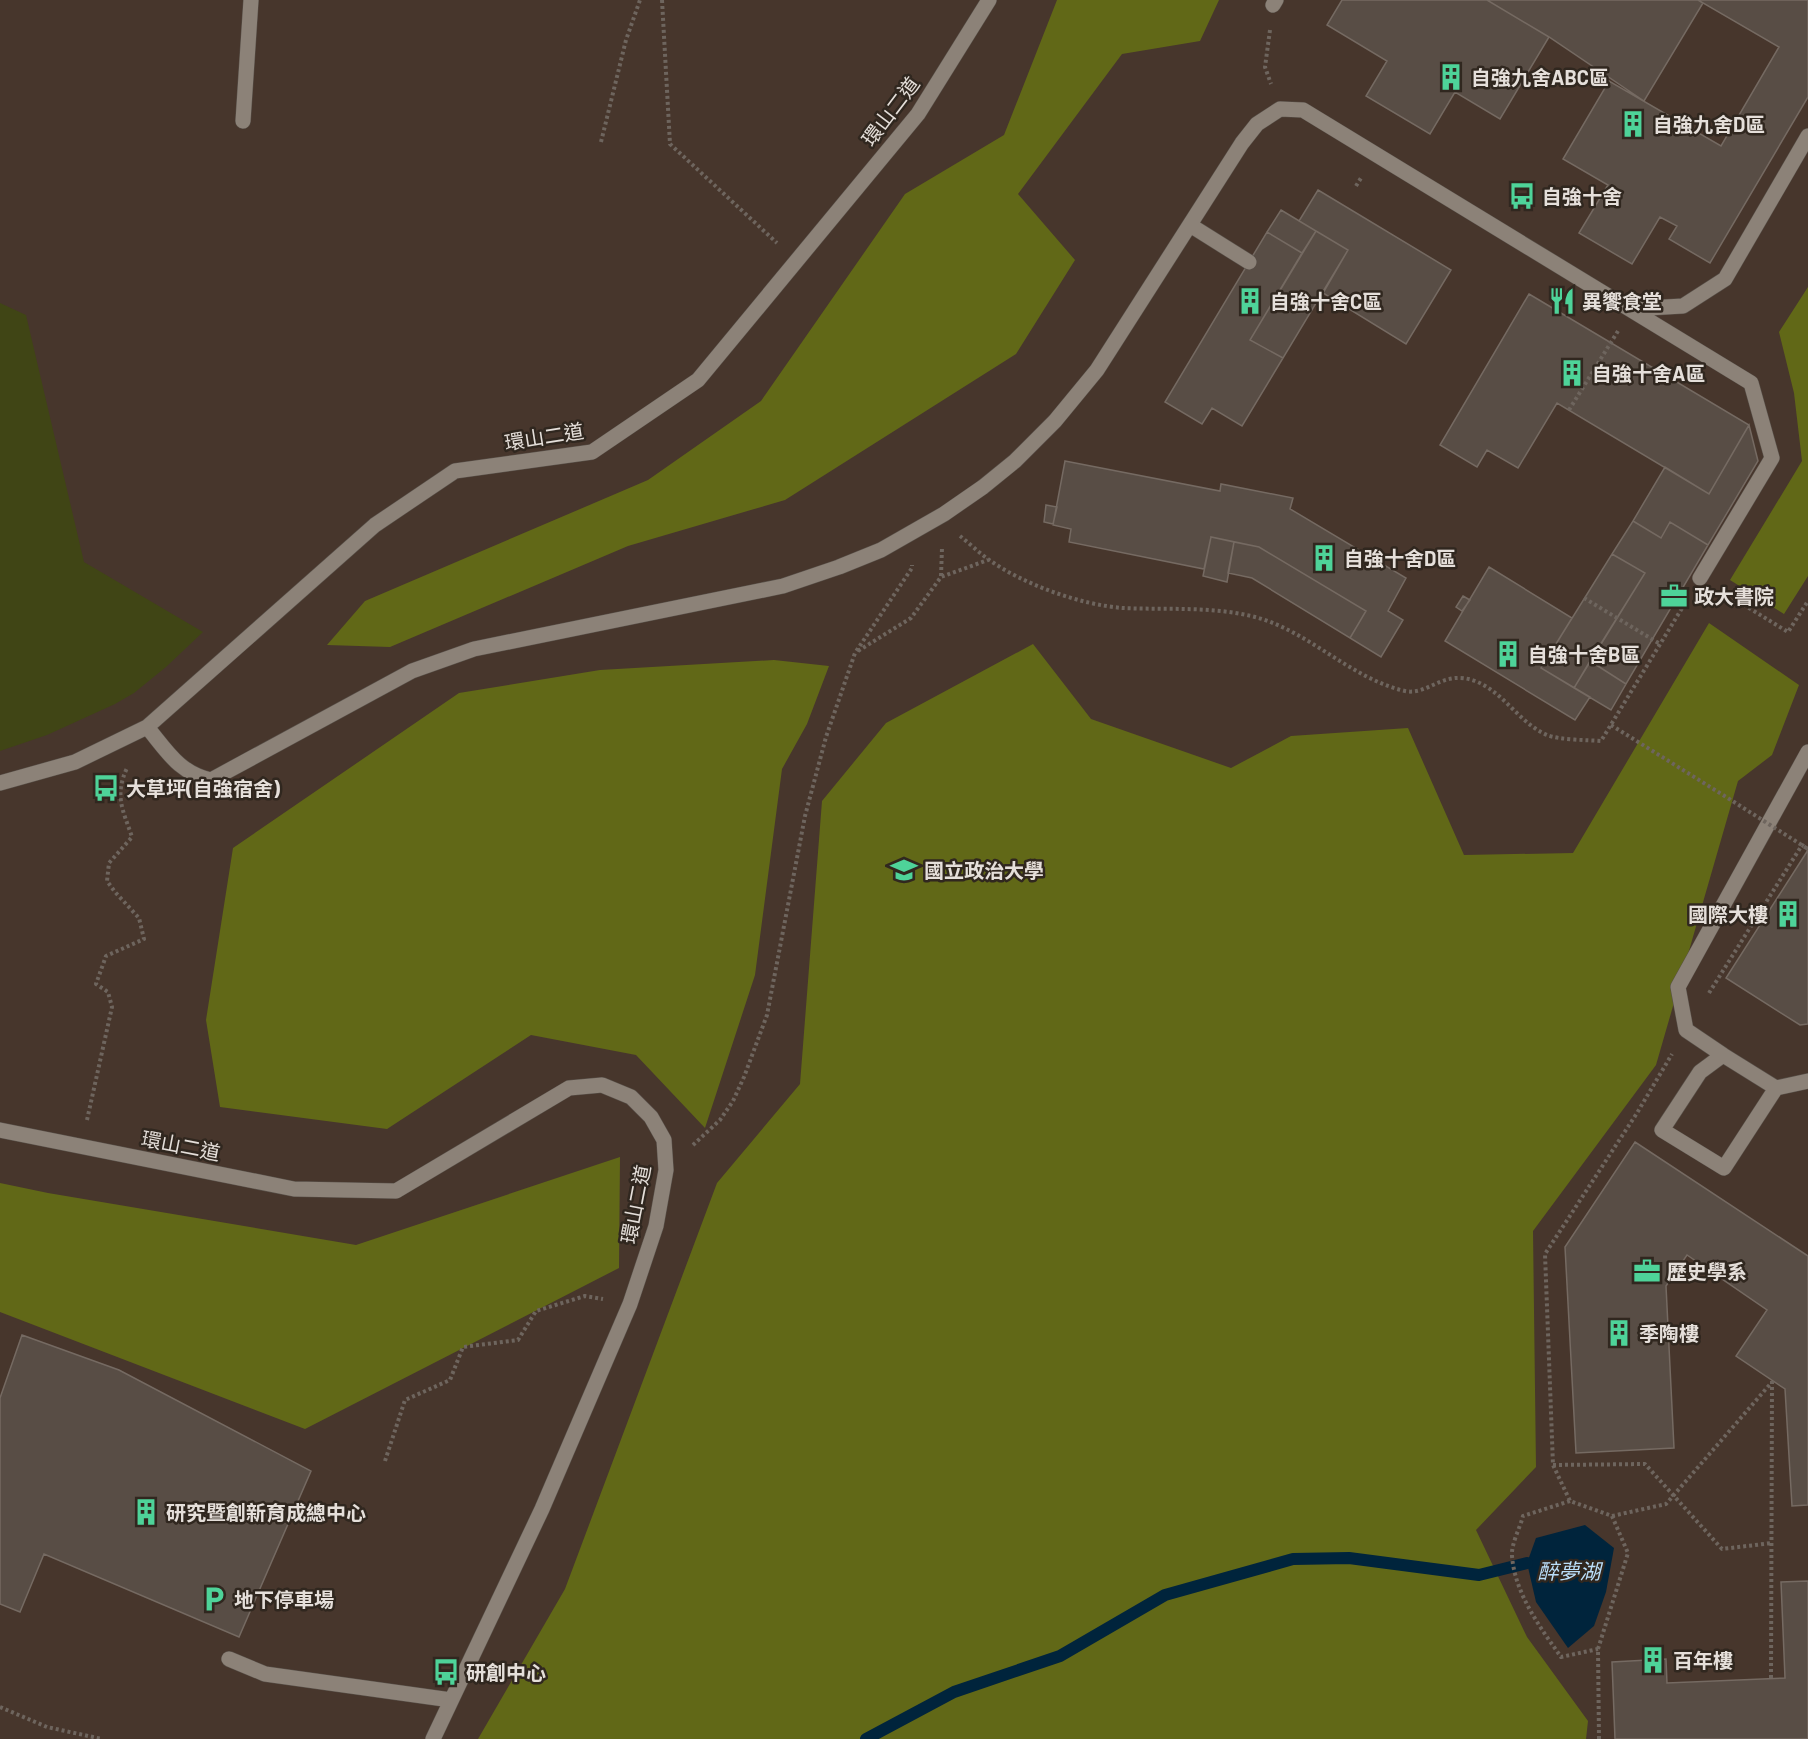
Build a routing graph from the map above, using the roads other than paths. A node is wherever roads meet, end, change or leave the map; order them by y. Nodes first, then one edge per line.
1 (251, 0) edge
2 (989, 0) edge
3 (243, 121) dead end
4 (1808, 136) edge
5 (1190, 225) junction
6 (1249, 262) dead end
7 (1631, 309) junction
8 (1700, 578) road end
9 (147, 727) junction
10 (1808, 752) edge
11 (0, 783) edge
12 (1723, 1055) junction
13 (1808, 1081) edge
14 (1776, 1088) junction
15 (0, 1130) edge
16 (230, 1659) dead end
17 (452, 1700) junction
18 (433, 1739) edge

1 - 3 lane
2 - 9 lane, 環山二道
4 - 7 lane
5 - 6 lane
5 - 7 lane
5 - 9 lane
7 - 8 lane
9 - 11 lane, 環山二道
10 - 12 lane
12 - 14 lane
12 - 14 lane
13 - 14 lane
15 - 17 lane, 環山二道
16 - 17 lane
17 - 18 lane, 環山二道

